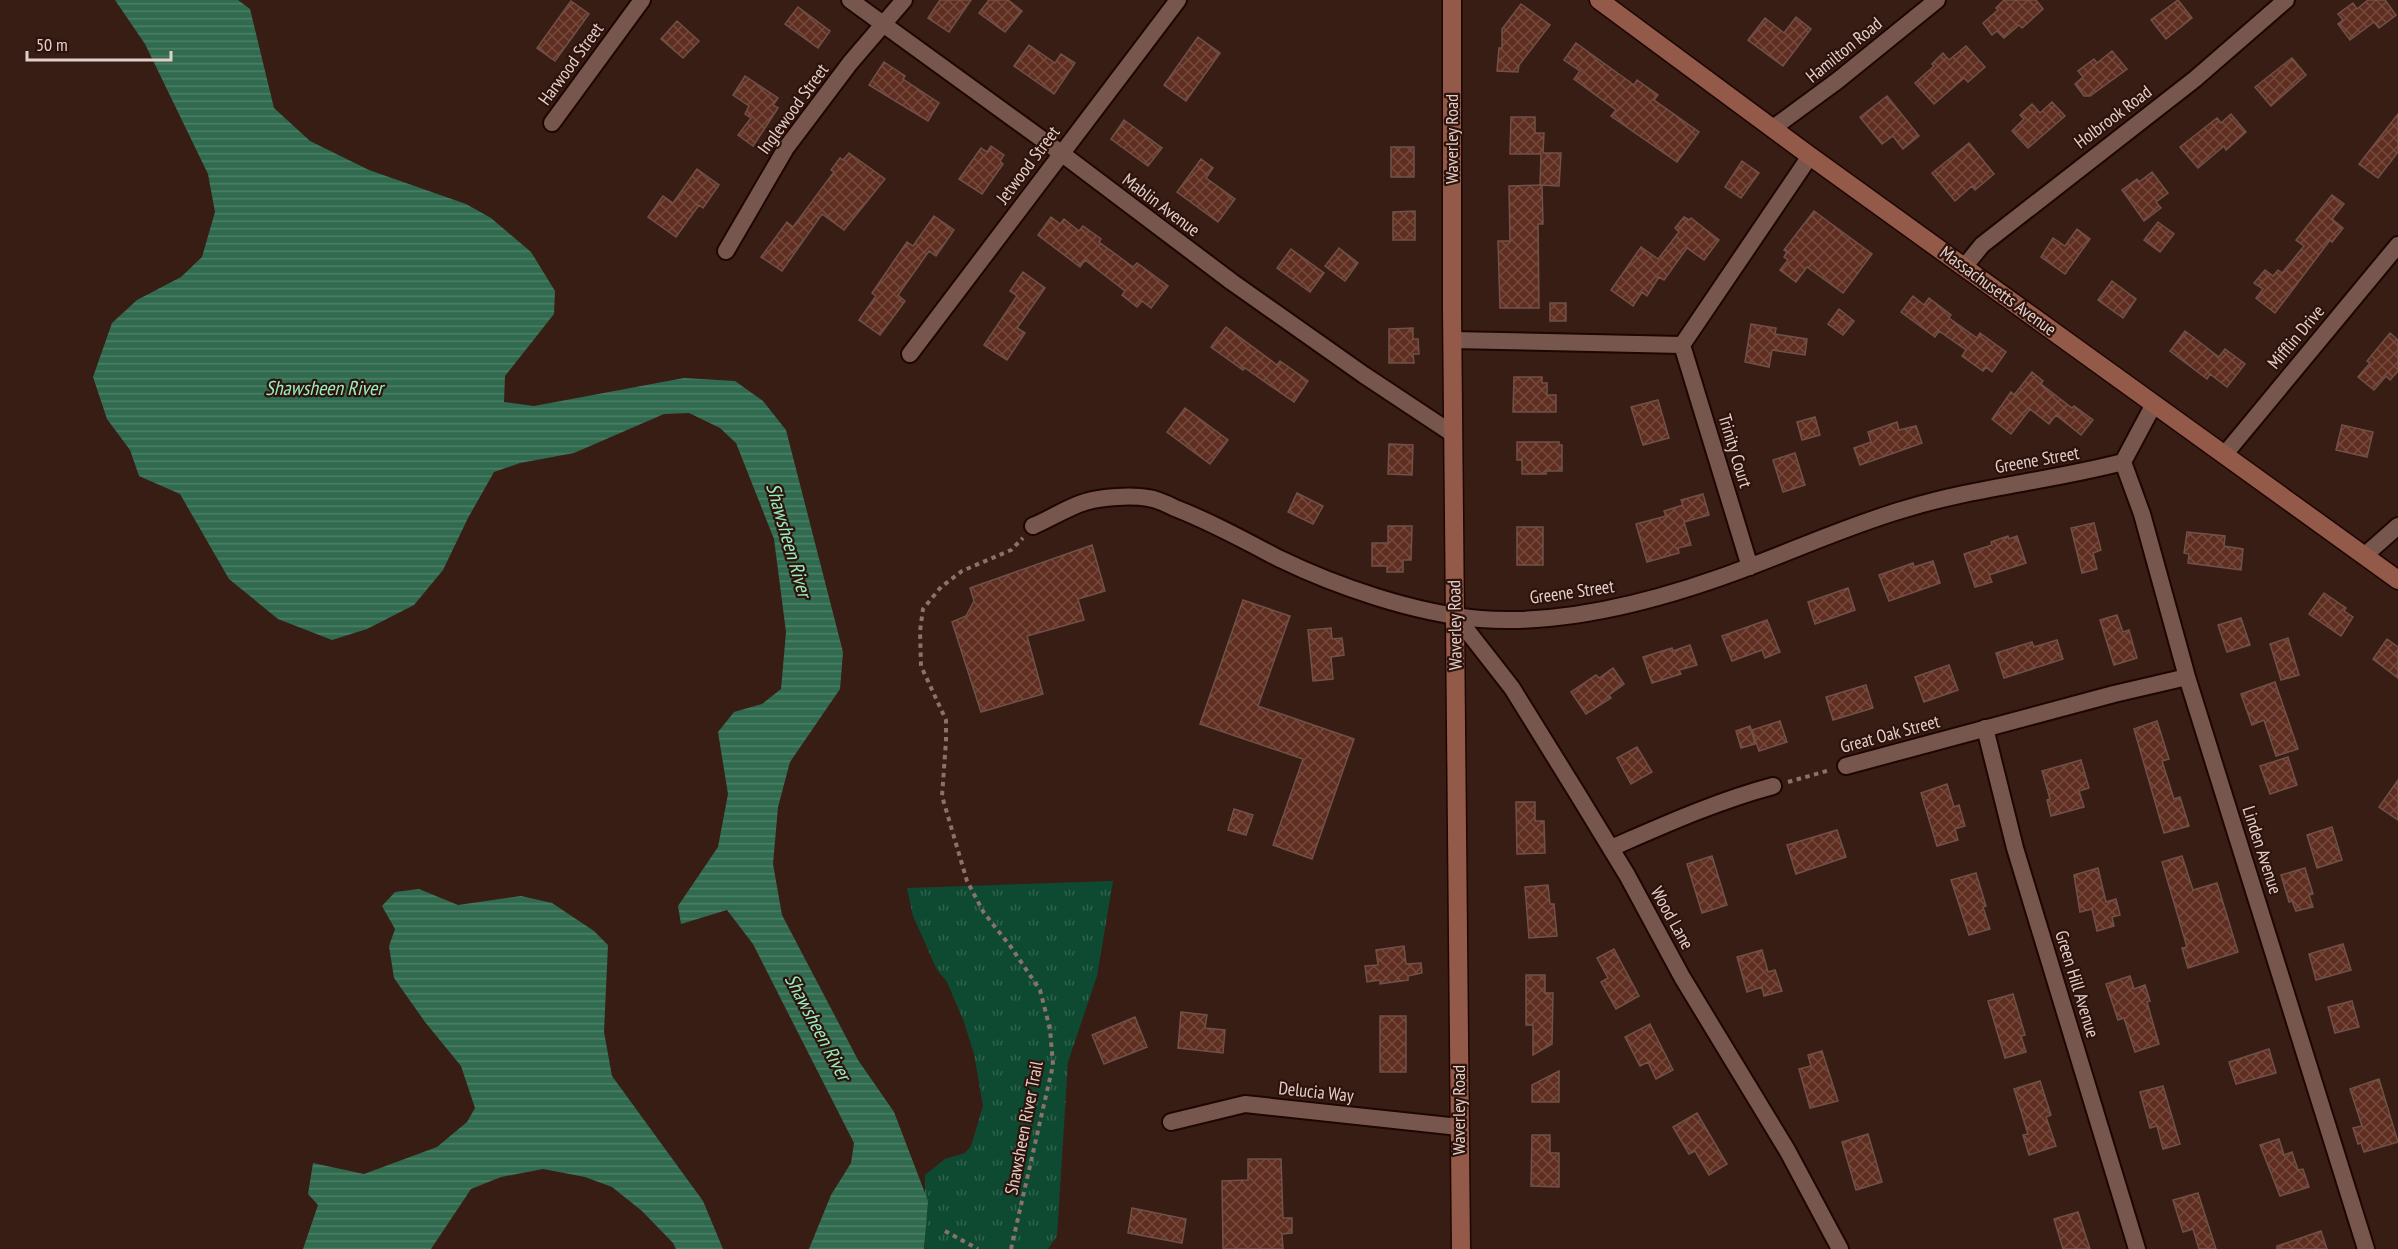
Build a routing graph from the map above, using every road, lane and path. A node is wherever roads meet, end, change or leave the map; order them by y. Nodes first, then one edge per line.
1 (642, 0) edge
2 (850, 0) edge
3 (904, 0) edge
4 (1178, 0) edge
5 (1452, 0) edge
6 (1599, 0) edge
7 (1937, 0) edge
8 (2286, 0) edge
9 (883, 25) junction
10 (552, 123) dead end
11 (1773, 128) junction
12 (1061, 153) junction
13 (1810, 156) junction
14 (2398, 245) edge
15 (726, 252) dead end
16 (1965, 266) junction
17 (1452, 340) junction
18 (1682, 345) junction
19 (910, 354) dead end
20 (2154, 404) junction
21 (1453, 434) junction
22 (2225, 454) junction
23 (2123, 462) junction
24 (1033, 526) joint
25 (2398, 526) edge
26 (2364, 556) junction
27 (1750, 567) junction
28 (2398, 580) edge
29 (1455, 615) junction
30 (2187, 677) junction
31 (1985, 728) junction
32 (1846, 766) joint
33 (1773, 786) joint
34 (1611, 848) junction
35 (1171, 1122) dead end
36 (1459, 1126) junction
37 (945, 1231) dead end
38 (978, 1249) edge
39 (1011, 1249) edge
40 (1461, 1249) edge
41 (1840, 1249) edge
42 (2137, 1249) edge
43 (2366, 1249) edge

1 - 10 street, Harwood Street
2 - 9 street, Mablin Avenue
3 - 9 street, Inglewood Street
4 - 12 street, Jetwood Street
5 - 17 main road, Waverley Road
6 - 11 main road, Massachusetts Avenue
7 - 11 street, Hamilton Road
8 - 16 street, Holbrook Road
9 - 12 street, Mablin Avenue
9 - 15 street, Inglewood Street
11 - 13 main road, Massachusetts Avenue
12 - 19 street, Jetwood Street
12 - 21 street, Mablin Avenue
13 - 16 main road, Massachusetts Avenue
13 - 18 street
14 - 22 street, Mifflin Drive
16 - 20 main road, Massachusetts Avenue
17 - 18 street
17 - 21 main road, Waverley Road
18 - 27 street, Trinity Court
20 - 22 main road, Massachusetts Avenue
20 - 23 street
21 - 29 main road, Waverley Road
22 - 26 main road, Massachusetts Avenue
23 - 27 street, Greene Street
23 - 30 street, Linden Avenue
24 - 29 street, Greene Street
24 - 39 path, Shawsheen River Trail
25 - 26 street
26 - 28 main road, Massachusetts Avenue
27 - 29 street, Greene Street
29 - 34 street, Wood Lane
29 - 36 main road, Waverley Road
30 - 31 street, Great Oak Street
30 - 43 street, Linden Avenue
31 - 32 street, Great Oak Street
31 - 42 street, Green Hill Avenue
32 - 33 path, Great Oak Street
33 - 34 street
34 - 41 street, Wood Lane
35 - 36 street, Delucia Way
36 - 40 main road, Waverley Road
37 - 38 path

